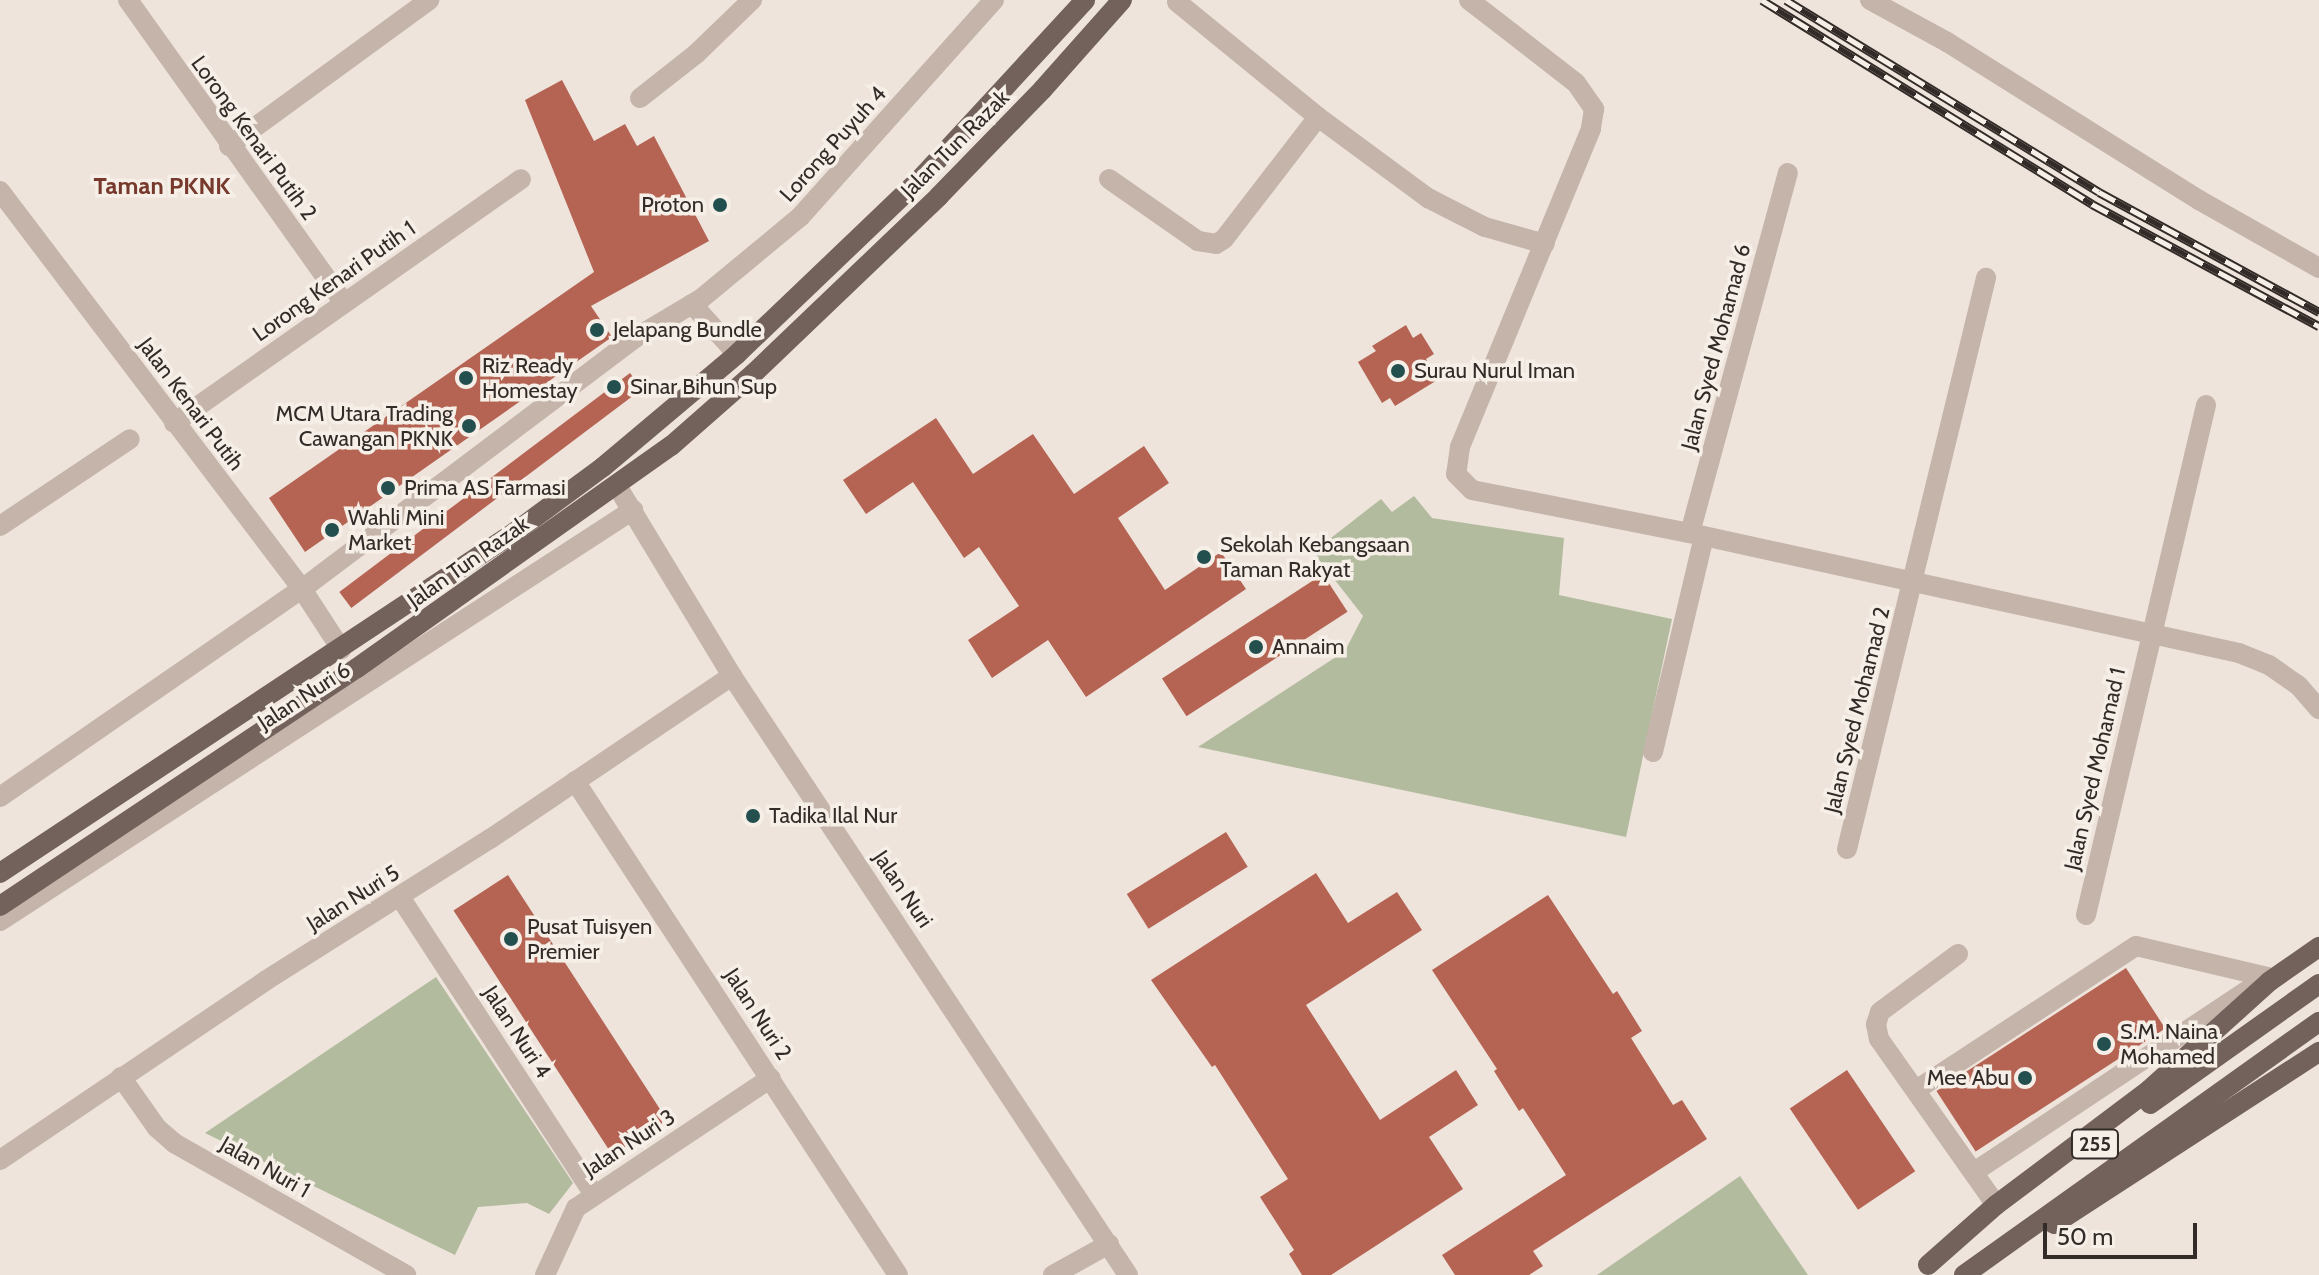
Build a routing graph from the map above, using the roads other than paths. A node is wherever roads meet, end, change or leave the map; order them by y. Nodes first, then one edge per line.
1 (128, 0) edge
2 (429, 0) edge
3 (752, 0) edge
4 (994, 0) edge
5 (1085, 0) edge
6 (1122, 0) edge
7 (1469, 0) edge
8 (1870, 0) edge
9 (1177, 2) dead end
10 (640, 98) dead end
11 (1318, 117) junction
12 (229, 146) junction
13 (1788, 173) dead end
14 (521, 179) dead end
15 (1109, 179) dead end
16 (0, 191) edge
17 (1545, 244) junction
18 (2319, 268) edge
19 (1986, 278) dead end
20 (344, 303) junction
21 (692, 304) junction
22 (737, 354) junction
23 (2206, 405) dead end
24 (174, 423) junction
25 (130, 439) dead end
26 (617, 486) junction
27 (633, 510) junction
28 (0, 526) edge
29 (1697, 535) junction
30 (1914, 582) junction
31 (302, 589) junction
32 (2152, 634) junction
33 (341, 649) junction
34 (732, 676) junction
35 (2319, 709) edge
36 (1653, 752) dead end
37 (575, 781) junction
38 (0, 797) edge
39 (1847, 849) dead end
40 (0, 873) edge
41 (400, 897) junction
42 (0, 906) edge
43 (2086, 915) dead end
44 (0, 921) edge
45 (2319, 947) edge
46 (1958, 954) dead end
47 (2268, 979) junction
48 (2319, 984) edge
49 (2319, 1022) edge
50 (2313, 1061) edge
51 (121, 1077) junction
52 (771, 1078) junction
53 (1916, 1090) junction
54 (0, 1160) edge
55 (1974, 1172) junction
56 (593, 1193) junction
57 (1996, 1205) junction
58 (1109, 1244) junction
59 (1921, 1270) edge
60 (406, 1275) edge
61 (545, 1275) edge
62 (898, 1275) edge
63 (1053, 1275) edge
64 (1128, 1275) edge
65 (1966, 1275) edge

1 - 12 street, Lorong Kenari Putih 2
2 - 12 street
3 - 10 street
4 - 21 street, Lorong Puyuh 4
5 - 22 main road, Jalan Tun Razak
6 - 26 main road, Jalan Tun Razak
7 - 17 street
8 - 18 street
9 - 11 street
11 - 15 street
11 - 17 street
12 - 20 street, Lorong Kenari Putih 2
13 - 29 street, Jalan Syed Mohamad 6
14 - 20 street, Lorong Kenari Putih 1
16 - 24 street, Jalan Kenari Putih
17 - 29 street
19 - 30 street, Jalan Syed Mohamad 2
20 - 24 street, Lorong Kenari Putih 1
21 - 22 street
21 - 31 street, Lorong Puyuh 4
22 - 33 main road, Jalan Tun Razak
23 - 32 street, Jalan Syed Mohamad 1
24 - 31 street, Jalan Kenari Putih
25 - 28 street
26 - 27 street, Jalan Nuri
26 - 42 main road, Jalan Tun Razak
27 - 34 street, Jalan Nuri
27 - 44 street, Jalan Nuri 6
29 - 30 street
29 - 36 street, Jalan Syed Mohamad 6
30 - 32 street
30 - 39 street, Jalan Syed Mohamad 2
31 - 33 street, Jalan Kenari Putih
31 - 38 street, Lorong Puyuh 4
32 - 35 street
32 - 43 street, Jalan Syed Mohamad 1
33 - 40 main road, Jalan Tun Razak
34 - 37 street, Jalan Nuri 5
34 - 58 street, Jalan Nuri
37 - 41 street, Jalan Nuri 5
37 - 52 street, Jalan Nuri 2
41 - 51 street, Jalan Nuri 5
41 - 56 street, Jalan Nuri 4
45 - 47 main road
46 - 53 street
47 - 53 street
47 - 55 street
47 - 57 main road
48 - 59 main road, 255
49 - 65 main road, 255
50 - 65 main road
51 - 54 street, Jalan Nuri 5
51 - 60 street, Jalan Nuri 1
52 - 56 street, Jalan Nuri 3
52 - 62 street, Jalan Nuri 2
53 - 55 street
55 - 57 street
56 - 61 street, Jalan Nuri 3
57 - 59 main road
58 - 63 street
58 - 64 street, Jalan Nuri

